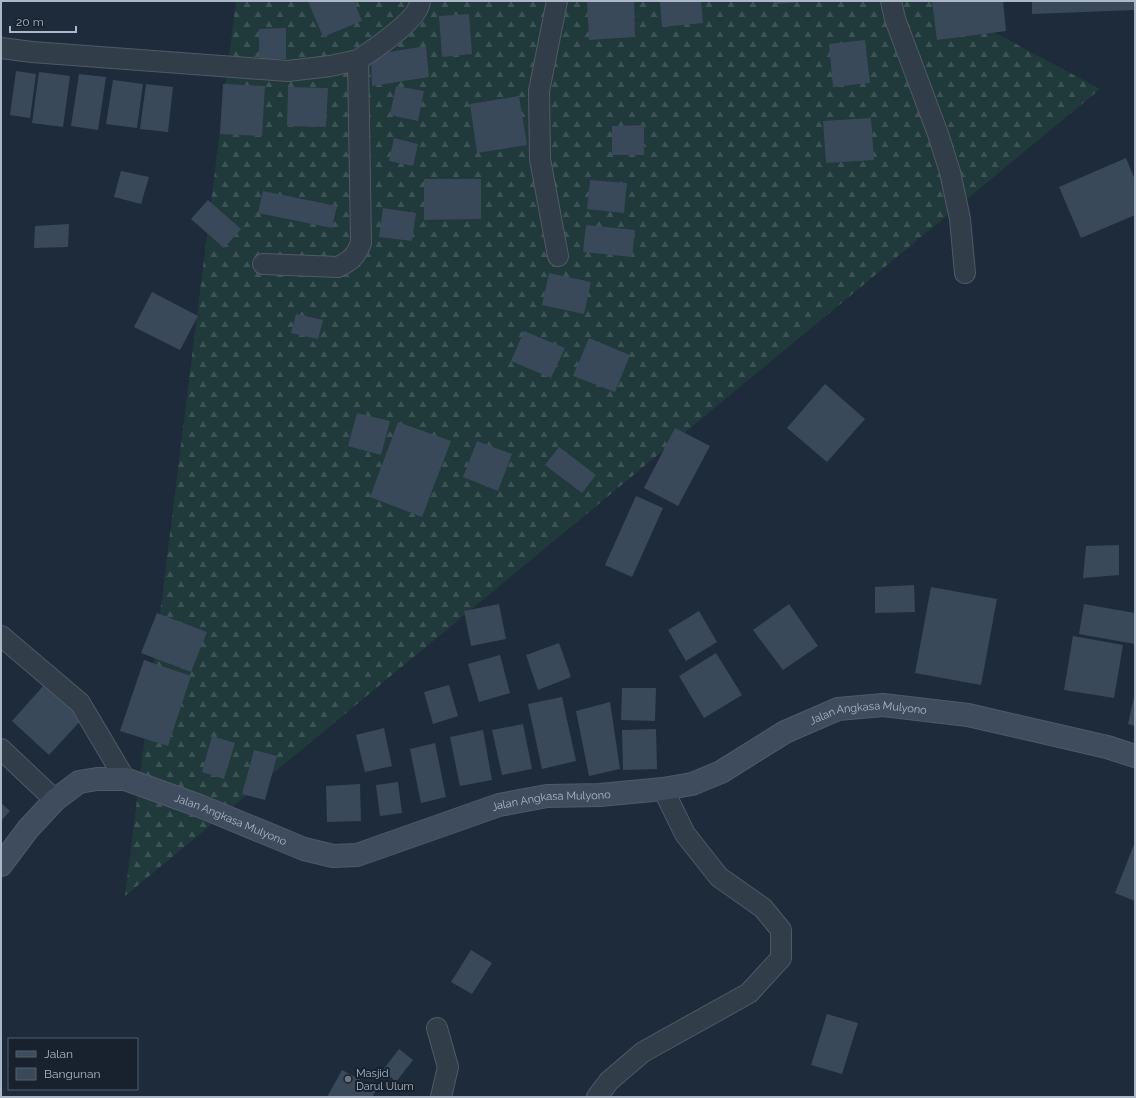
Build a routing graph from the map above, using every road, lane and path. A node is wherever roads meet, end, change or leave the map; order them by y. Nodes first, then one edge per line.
1 (420, 1) edge
2 (557, 1) edge
3 (891, 1) edge
4 (1, 48) edge
5 (358, 60) junction
6 (558, 256) dead end
7 (263, 264) dead end
8 (965, 273) dead end
9 (1, 636) edge
10 (1, 749) edge
11 (1135, 756) edge
12 (125, 779) junction
13 (663, 789) junction
14 (55, 800) junction
15 (1, 865) edge
16 (437, 1028) dead end
17 (442, 1097) edge
18 (598, 1097) edge

1 - 5 street
2 - 6 street
3 - 8 street
4 - 5 street
5 - 7 street
9 - 12 street
10 - 14 street
11 - 13 main road, Jalan Angkasa Mulyono
12 - 13 main road, Jalan Angkasa Mulyono
12 - 14 main road, Jalan Angkasa Mulyono
13 - 18 street
14 - 15 main road, Jalan Angkasa Mulyono
16 - 17 street

